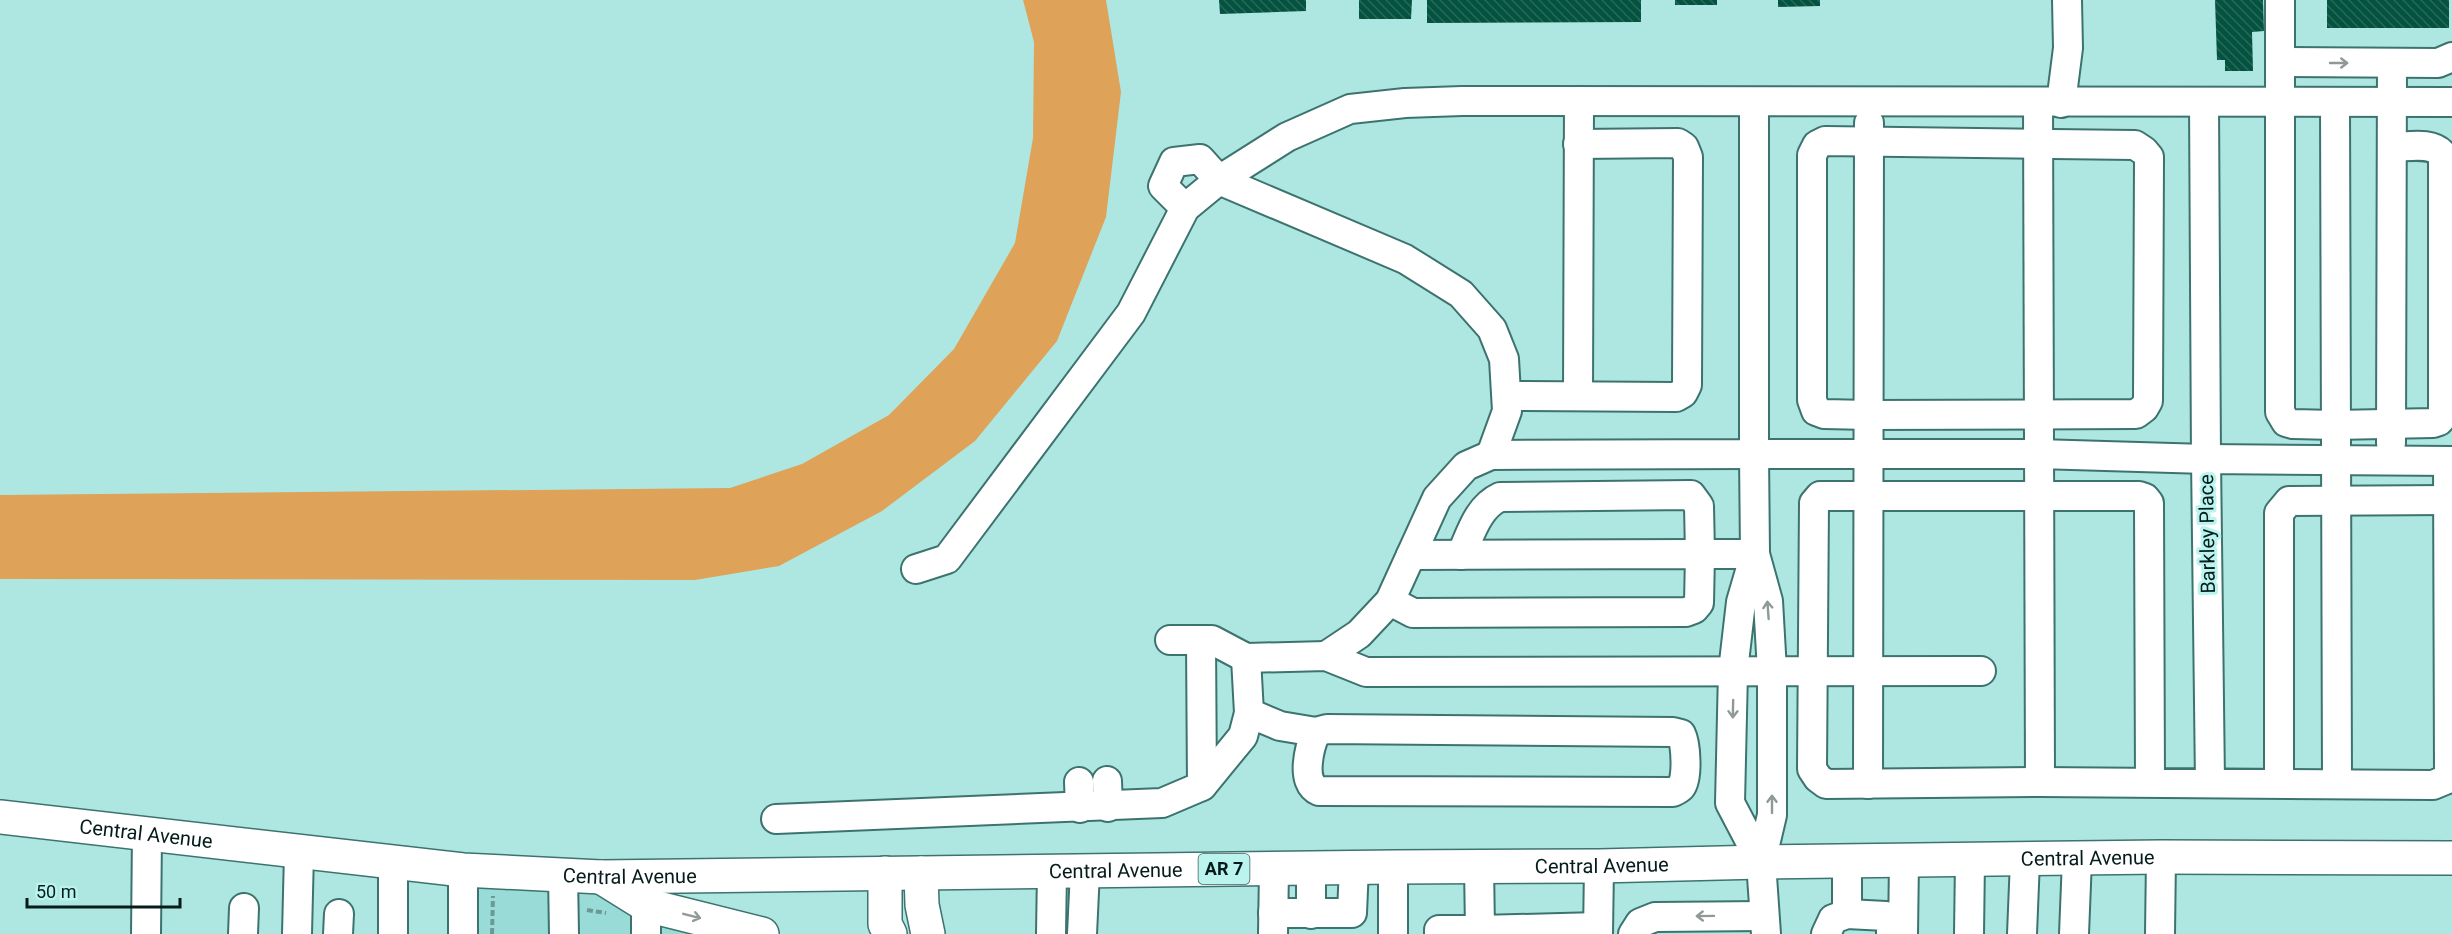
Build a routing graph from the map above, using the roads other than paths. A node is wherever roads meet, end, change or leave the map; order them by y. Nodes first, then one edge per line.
1 (2067, 0) edge
2 (2280, 0) edge
3 (2452, 57) edge
4 (2281, 62) junction
5 (2392, 63) junction
6 (1579, 101) junction
7 (1869, 102) junction
8 (2050, 102) junction
9 (2096, 102) junction
10 (2204, 102) junction
11 (2335, 102) junction
12 (2392, 102) junction
13 (2452, 102) edge
14 (1754, 103) junction
15 (1925, 103) junction
16 (2280, 103) junction
17 (1869, 142) junction
18 (1924, 143) junction
19 (2038, 143) junction
20 (1578, 144) junction
21 (2094, 145) junction
22 (2392, 147) junction
23 (1219, 180) junction
24 (1185, 208) junction
25 (1578, 395) junction
26 (1508, 396) junction
27 (2038, 414) junction
28 (1869, 416) junction
29 (2391, 424) junction
30 (2335, 425) junction
31 (1869, 453) junction
32 (1491, 454) junction
33 (1754, 454) junction
34 (2038, 454) junction
35 (2206, 459) junction
36 (2334, 460) junction
37 (2391, 460) junction
38 (2450, 461) edge
39 (1869, 496) junction
40 (2038, 496) junction
41 (2448, 500) junction
42 (2334, 501) junction
43 (1700, 554) junction
44 (1755, 554) junction
45 (1411, 555) junction
46 (1461, 555) junction
47 (916, 569) dead end
48 (1390, 602) junction
49 (1170, 640) dead end
50 (1201, 640) junction
51 (1326, 656) junction
52 (1246, 658) junction
53 (1733, 671) junction
54 (1772, 671) junction
55 (1813, 671) junction
56 (1869, 671) junction
57 (1981, 671) dead end
58 (1246, 725) junction
59 (1313, 740) junction
60 (2040, 782) junction
61 (2150, 783) junction
62 (2210, 783) junction
63 (2279, 783) junction
64 (1868, 784) junction
65 (2337, 784) junction
66 (1203, 786) junction
67 (0, 817) edge
68 (776, 819) dead end
69 (147, 833) junction
70 (299, 853) junction
71 (2161, 857) junction
72 (2452, 858) edge
73 (2077, 859) junction
74 (1970, 860) junction
75 (2025, 860) junction
76 (1847, 861) junction
77 (1904, 861) junction
78 (393, 862) junction
79 (1761, 862) junction
80 (1479, 866) junction
81 (1599, 866) junction
82 (1354, 867) junction
83 (1393, 867) junction
84 (1274, 868) junction
85 (1311, 868) junction
86 (464, 870) junction
87 (1085, 871) junction
88 (1052, 872) junction
89 (885, 873) junction
90 (921, 873) junction
91 (563, 875) junction
92 (601, 877) junction
93 (1311, 914) junction
94 (1847, 914) junction
95 (1673, 917) junction
96 (646, 919) edge
97 (1273, 924) edge
98 (1765, 925) edge
99 (1883, 928) edge
100 (1480, 930) junction
101 (1562, 931) edge
102 (1598, 931) edge
103 (1401, 932) edge
104 (146, 934) edge
105 (297, 934) edge
106 (393, 934) edge
107 (463, 934) edge
108 (564, 934) edge
109 (762, 934) edge
110 (890, 934) edge
111 (928, 934) edge
112 (1051, 934) edge
113 (1082, 934) edge
114 (1439, 934) edge
115 (1633, 934) edge
116 (1648, 934) edge
117 (1826, 934) edge
118 (1903, 934) edge
119 (1969, 934) edge
120 (2022, 934) edge
121 (2074, 934) edge
122 (2160, 934) edge

1 - 8 street
2 - 4 street
3 - 5 street
4 -> 5 street
4 - 16 street
5 - 12 street
6 - 14 street
6 - 20 street
6 - 23 street
7 - 14 street
7 - 15 street
7 - 17 street
8 - 9 street
8 - 15 street
8 - 19 street
9 - 10 street
9 - 21 street
10 - 16 street
10 - 35 street
11 - 12 street
11 - 16 street
11 - 30 street
12 - 13 street
12 - 22 street
14 - 33 street
15 - 18 street
16 - 30 street
17 - 18 street
17 - 28 street
17 - 28 street
18 - 19 street
19 - 21 street
19 - 27 street
20 - 25 street
20 - 25 street
21 - 27 street
22 - 29 street
22 - 29 street
23 - 24 street
23 - 24 street
23 - 26 street
24 - 47 street
25 - 26 street
26 - 32 street
27 - 28 street
27 - 34 street
28 - 31 street
29 - 30 street
29 - 37 street
30 - 36 street
31 - 33 street
31 - 34 street
31 - 39 street
32 - 33 street
32 - 45 street
33 - 44 street
34 - 35 street
34 - 40 street
35 - 36 street, Barkley Place
35 - 62 street, Barkley Place
36 - 37 street, Barkley Place
36 - 42 street
37 - 38 street, Barkley Place
38 - 41 street
39 - 40 street
39 - 55 street
39 - 56 street
40 - 60 street
40 - 61 street
41 - 42 street
41 - 65 street
42 - 63 street
42 - 65 street
43 - 44 street
43 - 46 street
43 - 46 street
43 - 48 street
44 - 53 street
54 -> 44 street
45 - 46 street
45 - 48 street
48 - 51 street
49 - 50 street
50 - 52 street
50 - 66 street
51 - 52 street
51 - 53 street
52 - 58 street
53 - 54 street
53 -> 79 street
54 - 55 street
79 -> 54 street
55 - 56 street
55 - 64 street
56 - 57 street
56 - 64 street
58 - 59 street
58 - 66 street
59 - 59 street
60 - 61 street
60 - 64 street
61 - 62 street
62 - 63 street
63 - 65 street
66 - 68 street
67 - 69 main road, Central Avenue / AR 7
69 - 70 main road, Central Avenue / AR 7
69 - 104 street
70 - 78 main road, Central Avenue / AR 7
70 - 105 street
71 - 72 main road, Central Avenue / AR 7
71 - 73 main road, Central Avenue / AR 7
71 - 122 street
73 - 75 main road, Central Avenue / AR 7
73 - 121 street
74 - 75 main road, Central Avenue / AR 7
74 - 77 main road, Central Avenue / AR 7
74 - 119 street
75 - 120 street
76 - 77 main road, Central Avenue / AR 7
76 - 79 main road, Central Avenue / AR 7
76 - 94 street
77 - 118 street
78 - 86 main road, Central Avenue / AR 7
78 - 106 street
79 - 81 main road, Central Avenue / AR 7
79 - 98 street
80 - 81 main road, Central Avenue / AR 7
80 - 83 main road, Central Avenue / AR 7
80 - 100 street
81 - 102 street
82 - 83 main road, Central Avenue / AR 7
82 - 85 main road, Central Avenue / AR 7
82 - 93 street
83 - 103 street
84 - 85 main road, Central Avenue / AR 7
84 - 87 main road, Central Avenue / AR 7
84 - 97 street
85 - 93 street
86 - 91 main road, Central Avenue / AR 7
86 - 107 street
87 - 88 main road, Central Avenue / AR 7
87 - 113 street
88 - 90 main road, Central Avenue / AR 7
88 - 112 street
89 - 90 main road, Central Avenue / AR 7
89 - 92 main road, Central Avenue / AR 7
89 - 110 main road
90 - 111 main road
91 - 92 main road, Central Avenue / AR 7
91 - 108 street
92 - 96 main road
93 - 97 street
94 - 99 street
94 - 117 street
98 -> 95 street
95 - 115 street
95 - 116 street
96 -> 109 main road
100 - 101 street
100 - 114 street
101 - 102 street

